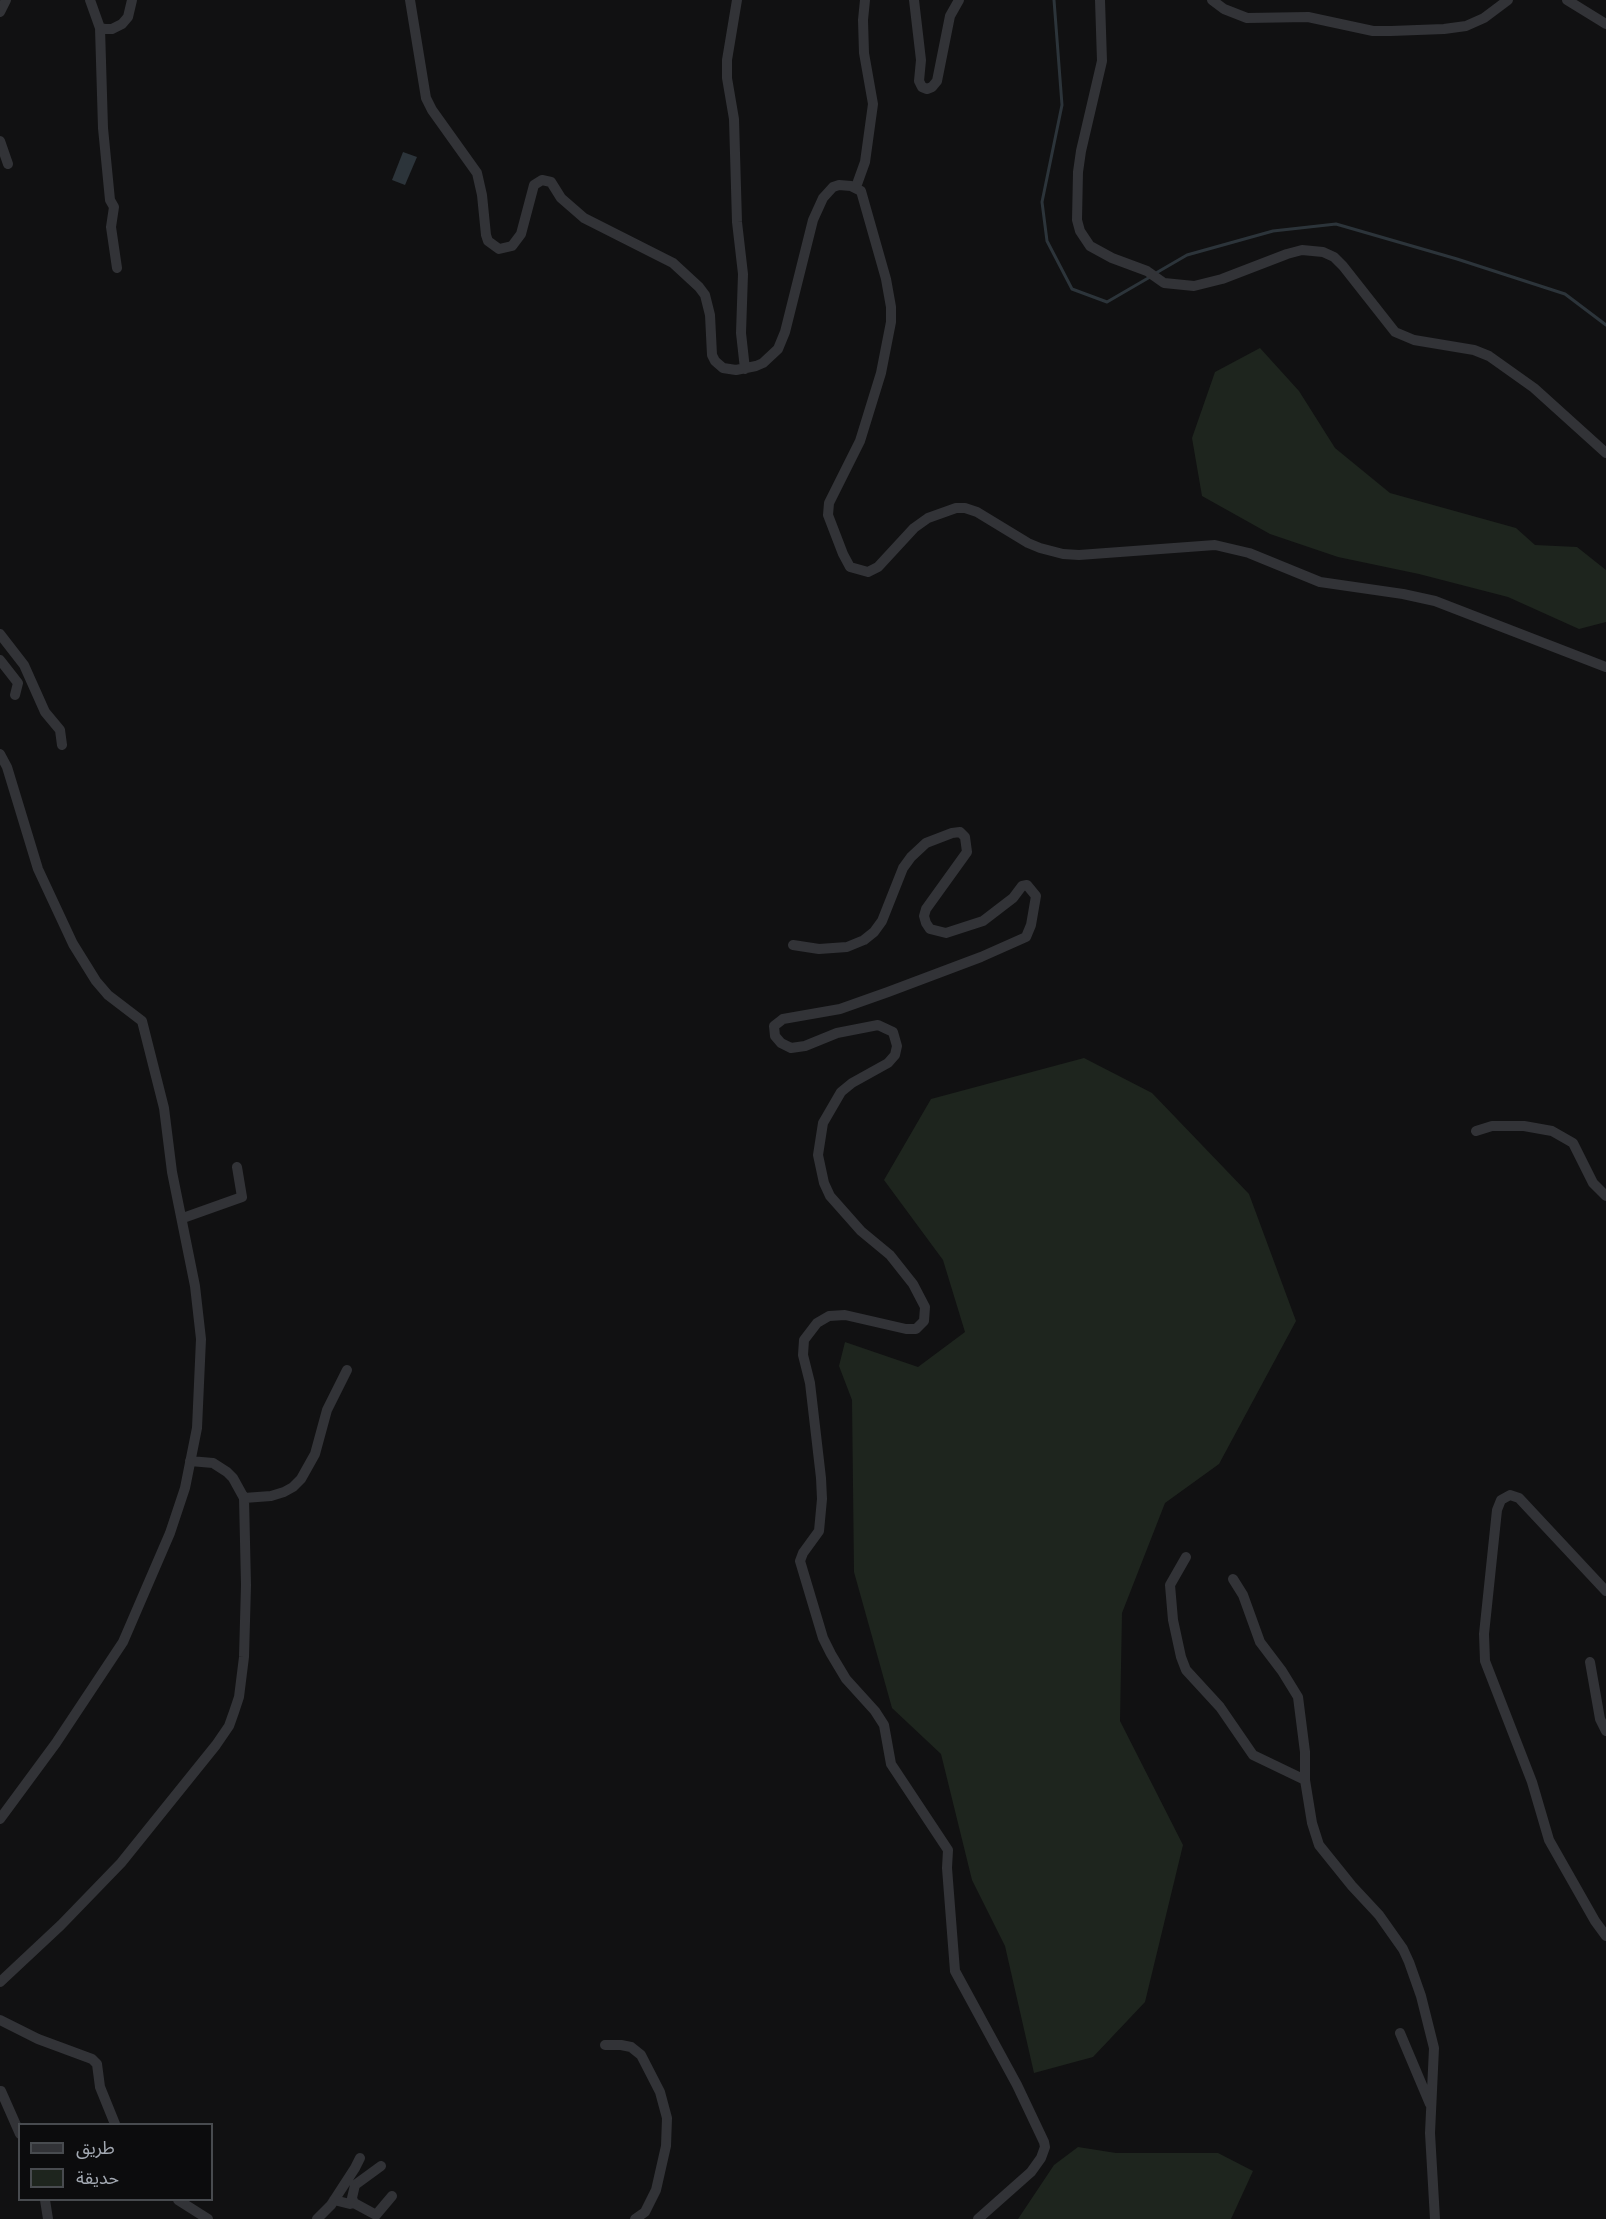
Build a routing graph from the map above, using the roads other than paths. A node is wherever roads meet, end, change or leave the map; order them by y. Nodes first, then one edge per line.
1 (6, 0) edge
2 (90, 0) edge
3 (132, 0) edge
4 (410, 0) edge
5 (737, 0) edge
6 (865, 0) edge
7 (914, 0) edge
8 (959, 0) edge
9 (1100, 0) edge
10 (1212, 0) edge
11 (1508, 0) edge
12 (1566, 0) edge
13 (0, 12) edge
14 (1606, 24) edge
15 (100, 28) junction
16 (0, 141) edge
17 (8, 164) dead end
18 (856, 187) junction
19 (117, 268) dead end
20 (745, 369) junction
21 (1606, 453) edge
22 (0, 634) edge
23 (0, 660) edge
24 (1606, 667) edge
25 (15, 695) dead end
26 (62, 745) dead end
27 (0, 754) edge
28 (793, 945) dead end
29 (1476, 1131) dead end
30 (237, 1167) dead end
31 (1606, 1196) edge
32 (183, 1218) junction
33 (346, 1370) dead end
34 (190, 1461) junction
35 (244, 1498) junction
36 (1186, 1557) dead end
37 (1233, 1579) dead end
38 (1606, 1592) edge
39 (1590, 1662) dead end
40 (1606, 1731) edge
41 (1305, 1780) junction
42 (0, 1819) edge
43 (1606, 1936) edge
44 (0, 1982) edge
45 (0, 2020) edge
46 (1400, 2033) dead end
47 (605, 2046) dead end
48 (1, 2091) edge
49 (1431, 2107) junction
50 (115, 2123) edge
51 (18, 2129) edge
52 (360, 2158) dead end
53 (381, 2166) dead end
54 (392, 2196) dead end
55 (334, 2200) junction
56 (45, 2201) edge
57 (181, 2201) edge
58 (354, 2203) junction
59 (48, 2219) edge
60 (208, 2219) edge
61 (317, 2219) edge
62 (635, 2219) edge
63 (978, 2219) edge
64 (1435, 2219) edge

1 - 13 street
2 - 15 street
3 - 15 street
4 - 20 street
5 - 20 street
6 - 18 street
7 - 8 street
9 - 21 street
10 - 11 street
12 - 14 street
15 - 19 street
16 - 17 street
18 - 20 street
18 - 24 street
22 - 26 street
23 - 25 street
27 - 32 street
28 - 63 street
29 - 31 street
30 - 32 street
32 - 34 street
33 - 35 street
34 - 35 street
34 - 42 street
35 - 44 street
36 - 41 street
37 - 41 street
38 - 43 street
39 - 40 street
41 - 49 street
45 - 50 street
46 - 49 street
47 - 62 street
48 - 51 street
49 - 64 street
52 - 55 street
53 - 58 street
54 - 58 street
55 - 58 street
55 - 61 street
56 - 59 street
57 - 60 street

